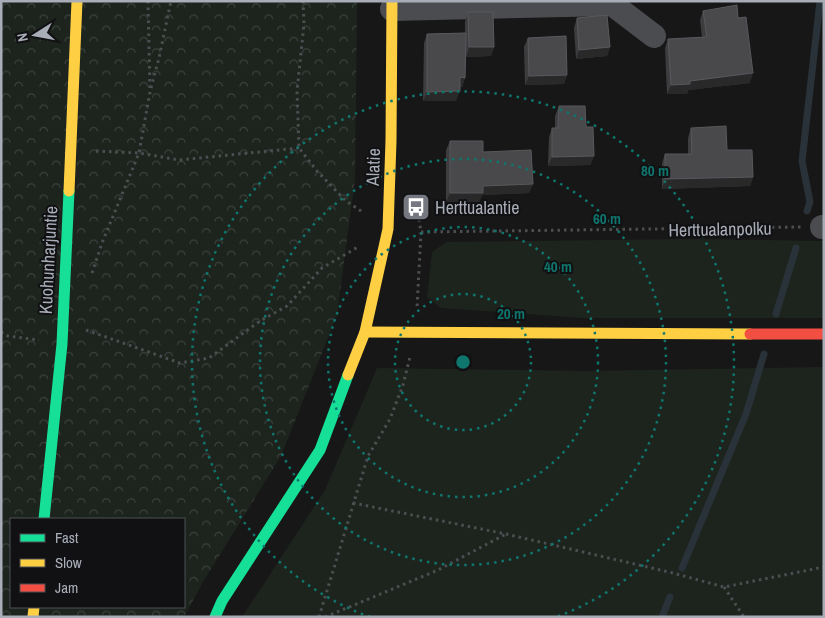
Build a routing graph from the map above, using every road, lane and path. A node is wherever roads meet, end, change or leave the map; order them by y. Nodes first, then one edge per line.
1 (77, 1) edge
2 (148, 1) edge
3 (171, 1) edge
4 (302, 1) edge
5 (392, 5) edge
6 (654, 36) dead end
7 (150, 92) junction
8 (299, 148) junction
9 (71, 149) junction
10 (139, 153) junction
11 (823, 227) edge
12 (388, 229) junction
13 (421, 232) dead end
14 (90, 277) dead end
15 (62, 323) junction
16 (1, 332) edge
17 (365, 332) junction
18 (824, 334) edge
19 (62, 344) junction
20 (353, 503) dead end
21 (44, 518) edge
22 (506, 534) junction
23 (824, 567) edge
24 (724, 587) junction
25 (215, 617) edge
26 (325, 617) edge
27 (744, 617) edge

1 - 9 street, Kuohunharjuntie
2 - 7 path
3 - 7 path
4 - 8 path
5 - 6 street
5 - 12 street, Alatie
7 - 10 path
8 - 10 path
8 - 12 path
9 - 10 path
9 - 15 street, Kuohunharjuntie
10 - 14 path
11 - 13 path, Herttualanpolku
12 - 15 path
12 - 17 street, Alatie
15 - 19 street, Kuohunharjuntie
16 - 19 path
17 - 18 street
17 - 25 street
19 - 21 street, Kuohunharjuntie
20 - 22 path
22 - 24 path
22 - 26 path
23 - 24 path
24 - 27 path

